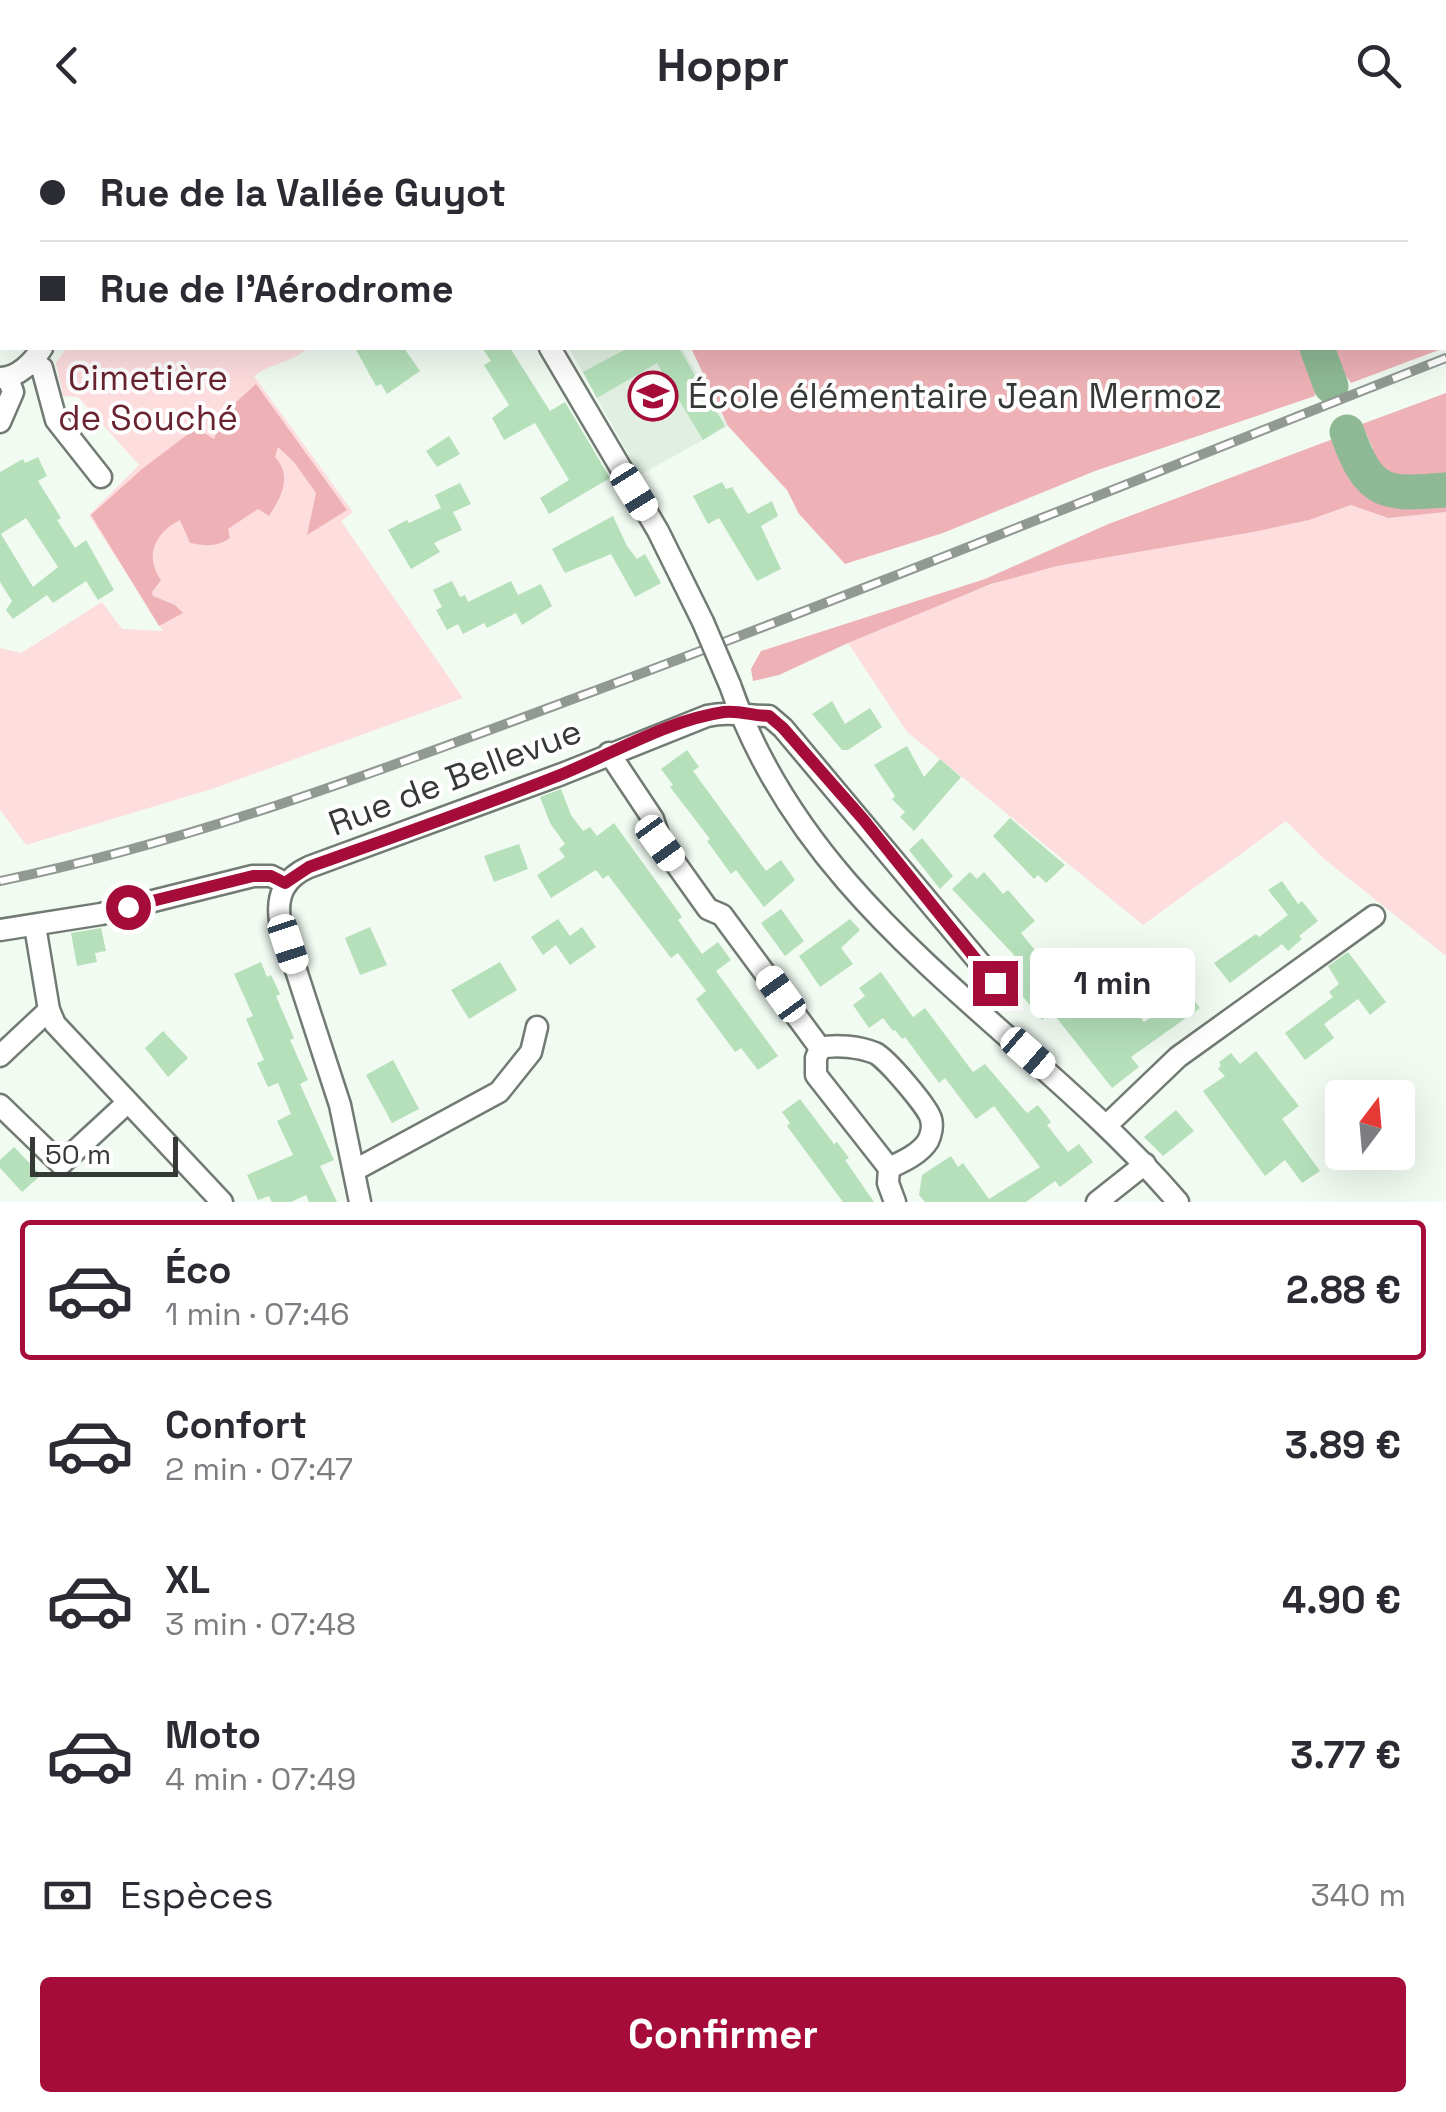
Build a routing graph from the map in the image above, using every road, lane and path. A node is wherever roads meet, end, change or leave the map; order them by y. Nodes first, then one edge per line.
1 (551, 350) edge
2 (37, 355) edge
3 (4, 378) edge
4 (0, 422) edge
5 (100, 477) dead end
6 (740, 713) junction
7 (610, 754) junction
8 (285, 883) junction
9 (1374, 916) dead end
10 (35, 926) junction
11 (0, 930) edge
12 (49, 1010) junction
13 (980, 1010) junction
14 (537, 1027) dead end
15 (820, 1048) junction
16 (0, 1056) edge
17 (127, 1102) junction
18 (0, 1104) edge
19 (1107, 1125) junction
20 (1146, 1164) junction
21 (889, 1168) junction
22 (355, 1170) junction
23 (222, 1202) edge
24 (360, 1202) edge
25 (895, 1202) edge
26 (1097, 1202) edge
27 (1178, 1202) edge

1 - 6 street, bridge
2 - 3 street
2 - 5 street
3 - 4 street
6 - 7 street, Rue de Bellevue
6 - 13 street
6 - 13 street
7 - 8 street, Rue de Bellevue
7 - 15 street
8 - 10 street
8 - 22 street
9 - 19 street
10 - 11 street
10 - 12 street
12 - 16 street
12 - 17 street
13 - 19 street
14 - 22 street
15 - 21 street
15 - 21 street
17 - 18 street
17 - 23 street
19 - 20 street
20 - 26 street
20 - 27 street
21 - 25 street
22 - 24 street

